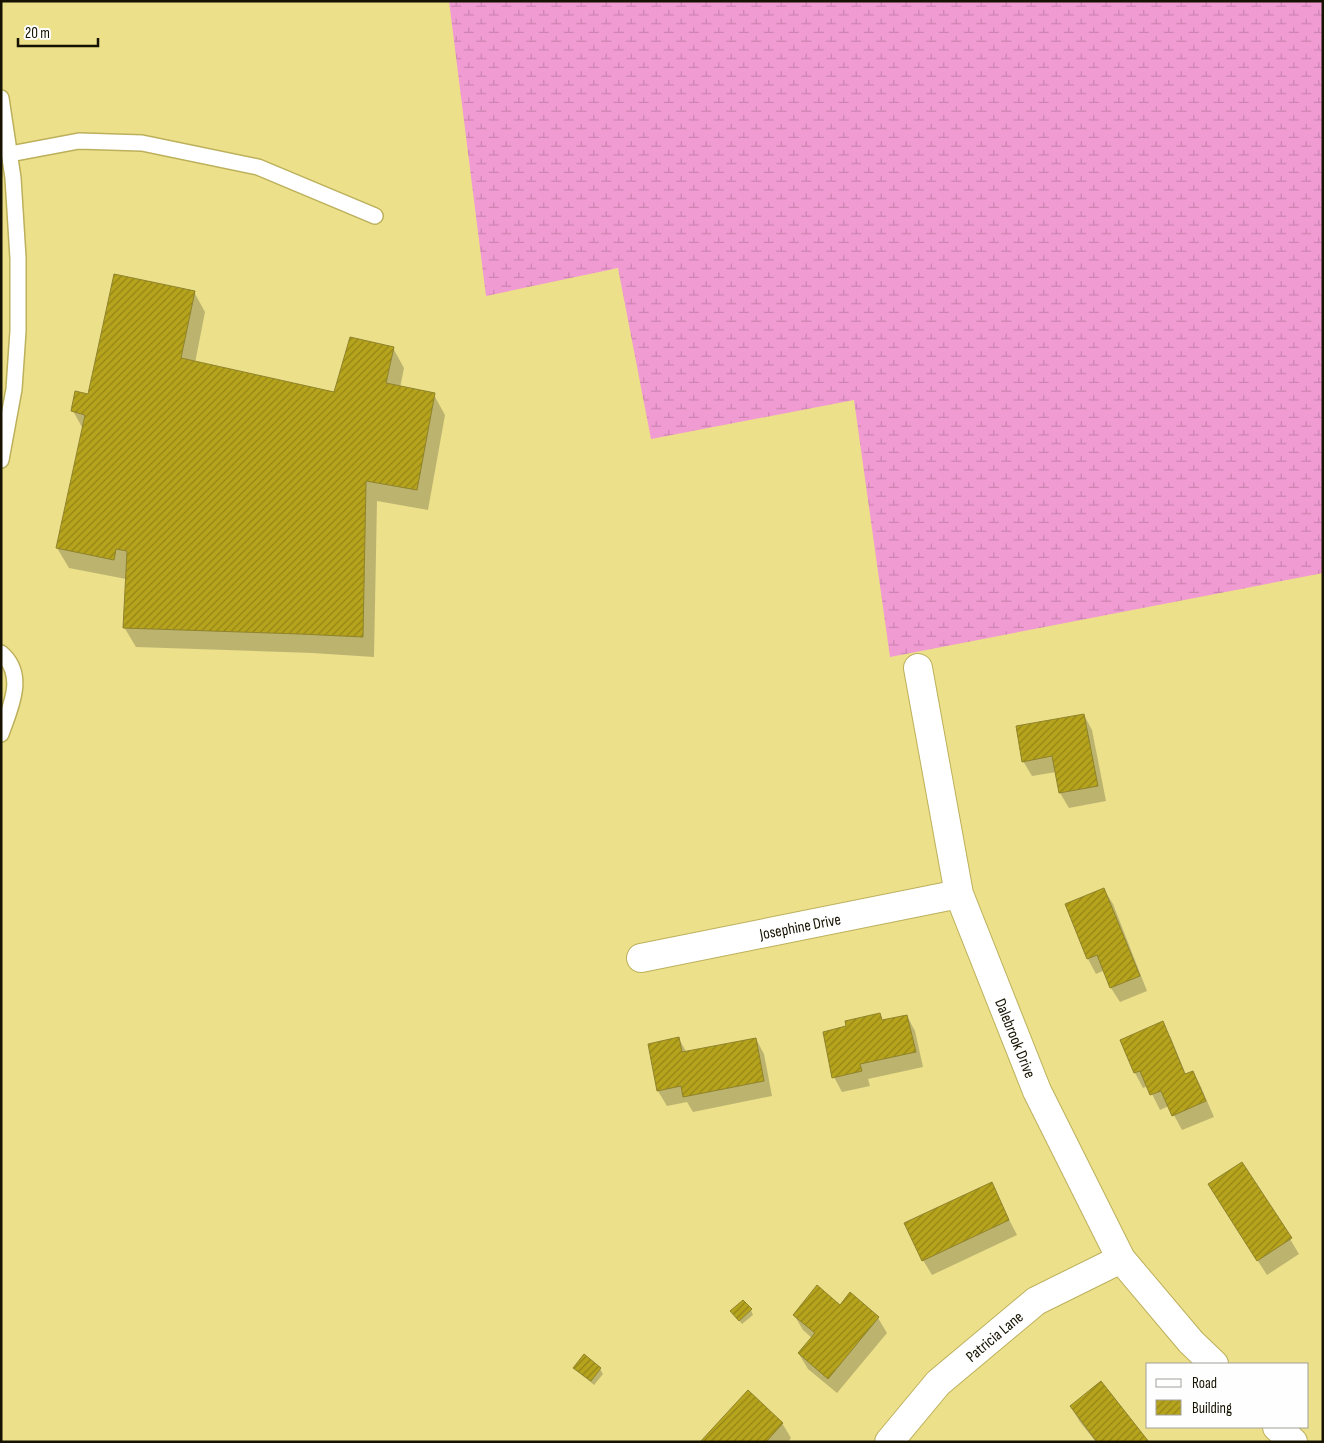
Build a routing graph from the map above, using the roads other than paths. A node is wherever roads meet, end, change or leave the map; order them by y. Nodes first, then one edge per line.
1 (1, 98) edge
2 (10, 154) junction
3 (375, 216) dead end
4 (1, 460) edge
5 (1, 653) edge
6 (918, 668) dead end
7 (1, 734) edge
8 (959, 894) junction
9 (641, 958) dead end
10 (1121, 1259) junction
11 (1213, 1363) edge
12 (1278, 1428) edge
13 (889, 1442) edge
14 (1293, 1442) edge

1 - 2 lane
2 - 3 lane
2 - 4 lane
5 - 7 lane
6 - 8 street, Dalebrook Drive
8 - 9 street, Josephine Drive
8 - 10 street, Dalebrook Drive
10 - 11 street, Dalebrook Drive
10 - 13 street, Patricia Lane
12 - 14 street

